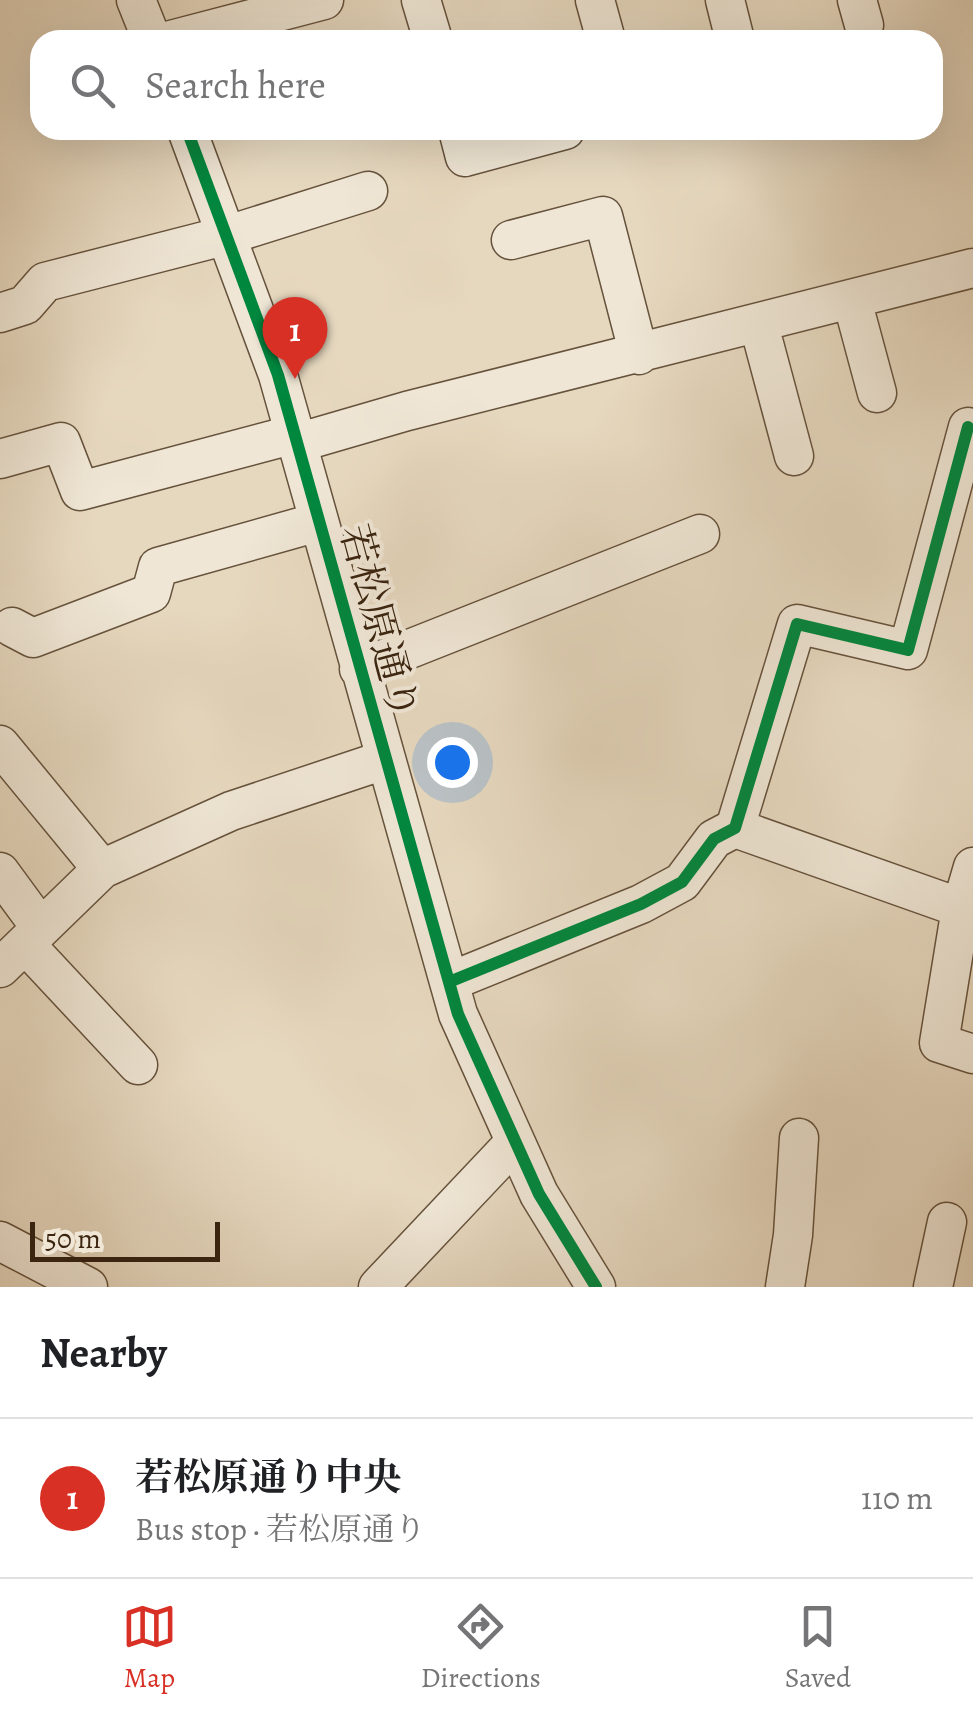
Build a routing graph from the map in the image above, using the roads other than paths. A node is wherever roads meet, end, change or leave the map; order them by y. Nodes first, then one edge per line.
1 (136, 0) edge
2 (324, 0) edge
3 (422, 0) edge
4 (596, 0) edge
5 (725, 0) edge
6 (148, 30) edge
7 (209, 30) edge
8 (430, 30) edge
9 (604, 30) edge
10 (732, 30) edge
11 (191, 140) edge
12 (461, 140) edge
13 (526, 140) edge
14 (368, 191) dead end
15 (228, 234) junction
16 (512, 240) dead end
17 (973, 268) edge
18 (852, 300) junction
19 (2, 306) edge
20 (759, 325) junction
21 (639, 355) junction
22 (877, 393) dead end
23 (968, 427) dead end
24 (296, 438) junction
25 (794, 456) dead end
26 (0, 459) edge
27 (318, 522) junction
28 (700, 534) dead end
29 (12, 627) dead end
30 (359, 669) junction
31 (0, 745) edge
32 (384, 760) junction
33 (736, 828) junction
34 (973, 866) edge
35 (102, 869) junction
36 (0, 872) edge
37 (960, 908) junction
38 (22, 947) edge
39 (449, 982) junction
40 (973, 1054) edge
41 (138, 1064) dead end
42 (799, 1138) dead end
43 (514, 1143) junction
44 (947, 1222) dead end
45 (0, 1242) edge
46 (88, 1287) edge
47 (378, 1287) edge
48 (596, 1287) edge
49 (785, 1287) edge
50 (933, 1287) edge

1 - 6 street
2 - 7 street
3 - 8 street
4 - 9 street
5 - 10 street
11 - 15 street, 若松原通り
12 - 13 street
14 - 15 street
15 - 19 street
15 - 24 street, 若松原通り
16 - 21 street
17 - 18 street
18 - 20 street
18 - 22 street
20 - 21 street
20 - 25 street
21 - 24 street
23 - 33 street
24 - 26 street
24 - 27 street, 若松原通り
27 - 29 street
27 - 30 street, 若松原通り
28 - 30 street
30 - 32 street, 若松原通り
31 - 35 street
32 - 35 street
32 - 39 street, 若松原通り
33 - 37 street
33 - 39 street
34 - 37 street
35 - 38 street
36 - 38 street
37 - 40 street
38 - 41 street
39 - 43 street, 若松原通り
42 - 49 street
43 - 47 street
43 - 48 street, 若松原通り
44 - 50 street
45 - 46 street

